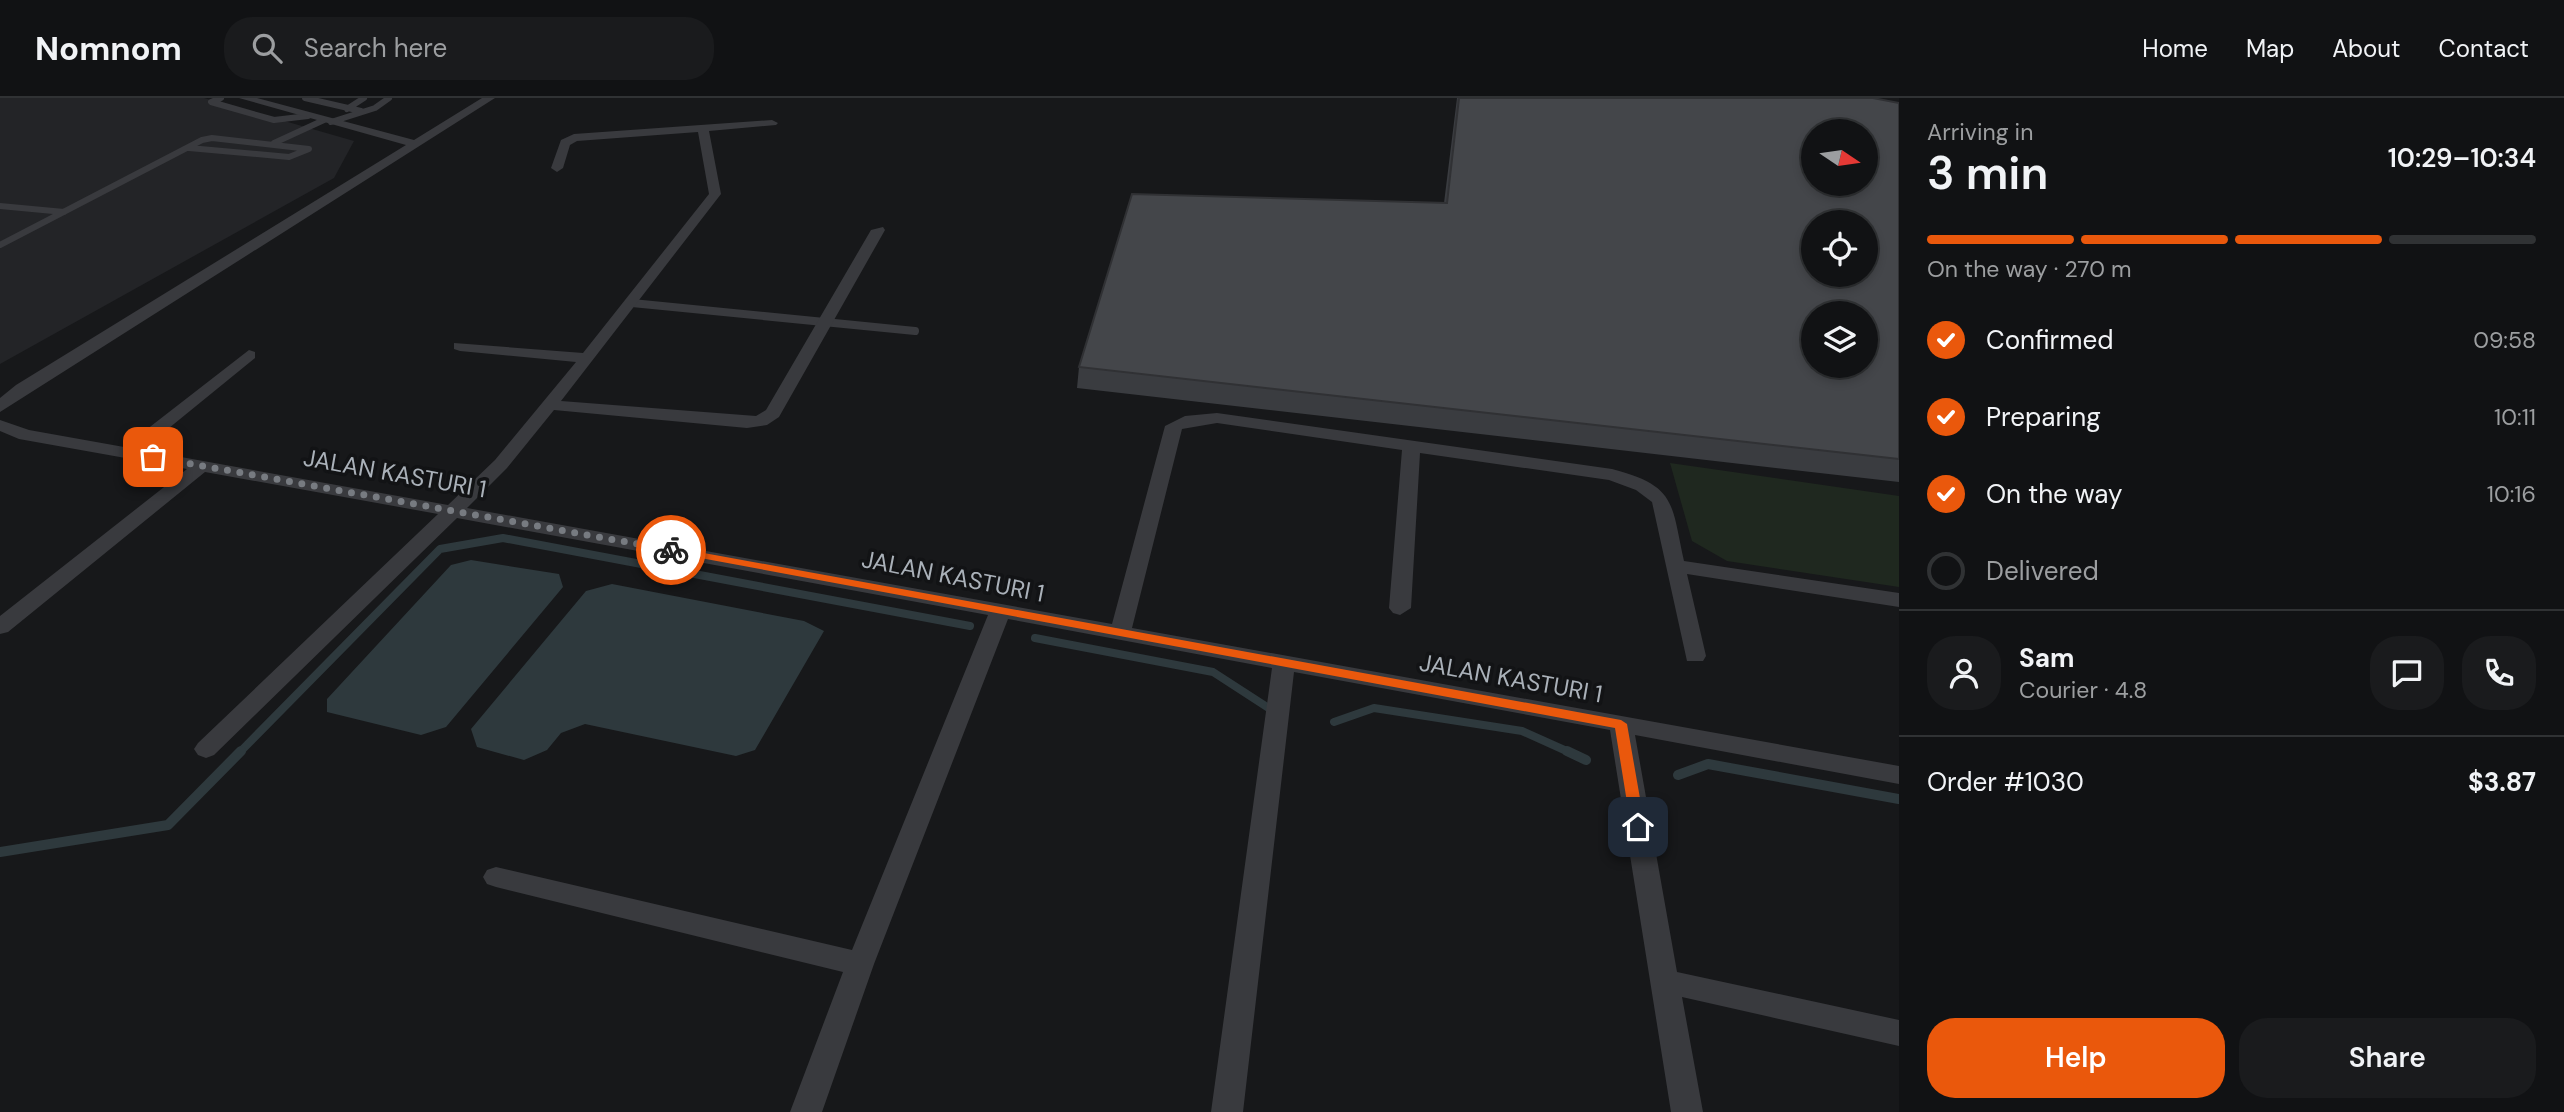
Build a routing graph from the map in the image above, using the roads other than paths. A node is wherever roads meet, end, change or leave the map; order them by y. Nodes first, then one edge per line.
1 (221, 98) edge
2 (244, 98) edge
3 (305, 98) edge
4 (364, 98) edge
5 (389, 98) edge
6 (490, 98) edge
7 (348, 108) junction
8 (364, 112) junction
9 (308, 116) junction
10 (327, 121) junction
11 (772, 123) dead end
12 (703, 128) junction
13 (271, 144) junction
14 (415, 144) junction
15 (189, 148) junction
16 (557, 168) dead end
17 (0, 206) edge
18 (64, 212) junction
19 (878, 230) dead end
20 (0, 245) edge
21 (632, 303) junction
22 (825, 322) junction
23 (915, 331) dead end
24 (460, 346) dead end
25 (250, 355) dead end
26 (588, 358) junction
27 (551, 405) junction
28 (0, 407) edge
29 (0, 425) edge
30 (1411, 447) junction
31 (128, 453) junction
32 (202, 466) junction
33 (453, 510) junction
34 (1675, 566) junction
35 (1899, 600) edge
36 (1400, 608) dead end
37 (1000, 612) junction
38 (0, 627) edge
39 (1120, 633) junction
40 (1695, 656) dead end
41 (1284, 663) junction
42 (1621, 724) junction
43 (206, 749) dead end
44 (1899, 775) edge
45 (496, 877) dead end
46 (860, 964) junction
47 (1665, 981) junction
48 (1899, 1033) edge
49 (806, 1112) edge
50 (1227, 1112) edge
51 (1687, 1112) edge

1 - 9 lane
2 - 9 street
3 - 7 lane
4 - 7 lane
5 - 8 lane
6 - 14 street
7 - 8 lane
8 - 10 lane
9 - 10 street
10 - 13 lane
10 - 14 street
11 - 12 street
12 - 16 street
12 - 21 street
13 - 15 lane
13 - 15 lane
14 - 28 street
15 - 18 lane
17 - 18 lane
18 - 20 lane
19 - 22 street
21 - 22 lane
21 - 26 street
22 - 23 lane
22 - 27 street
24 - 26 street
25 - 31 street
26 - 27 street
27 - 33 street
29 - 31 street, JALAN KASTURI 1
30 - 34 street
30 - 36 street
30 - 39 street
31 - 32 street, JALAN KASTURI 1
32 - 33 street, JALAN KASTURI 1
32 - 38 street
33 - 37 street, JALAN KASTURI 1
33 - 43 street
34 - 35 street
34 - 40 street
37 - 39 street, JALAN KASTURI 1
37 - 46 street
39 - 41 street, JALAN KASTURI 1
41 - 42 street, JALAN KASTURI 1
41 - 50 street
42 - 44 street, JALAN KASTURI 1
42 - 47 street
45 - 46 street
46 - 49 street
47 - 48 street
47 - 51 street

